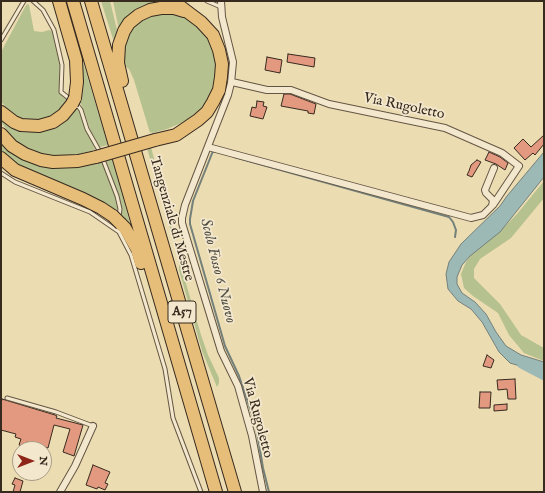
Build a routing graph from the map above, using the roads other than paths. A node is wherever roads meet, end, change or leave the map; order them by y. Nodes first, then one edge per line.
1 (24, 1) edge
2 (33, 1) edge
3 (60, 1) edge
4 (73, 1) edge
5 (91, 1) edge
6 (173, 1) edge
7 (207, 1) edge
8 (221, 4) edge
9 (191, 13) junction
10 (1, 40) edge
11 (232, 82) junction
12 (1, 112) edge
13 (129, 132) junction
14 (1, 134) edge
15 (208, 147) junction
16 (1, 158) edge
17 (494, 168) dead end
18 (1, 173) edge
19 (492, 205) junction
20 (115, 222) junction
21 (169, 332) junction
22 (7, 398) dead end
23 (93, 426) joint
24 (60, 492) edge
25 (201, 492) edge
26 (216, 492) edge
27 (234, 492) edge
28 (263, 492) edge

1 - 10 lane
2 - 20 lane
3 - 12 highway
4 - 21 highway, A57
5 - 13 highway, Tangenziale di Mestre / A57
6 - 9 highway, A57
7 - 8 lane
8 - 11 street, Via Rugoletto
9 - 13 highway, A57
9 - 14 highway, A57, bridge
11 - 15 street, Via Rugoletto
11 - 19 street, Via Rugoletto
13 - 27 highway, Tangenziale di Mestre / A57
15 - 19 street, Via Rugoletto
15 - 28 street, Via Rugoletto
16 - 20 highway, A57
17 - 19 street
18 - 20 lane
20 - 21 highway, A57
20 - 25 lane
21 - 26 highway, A57
22 - 23 lane
23 - 24 street

